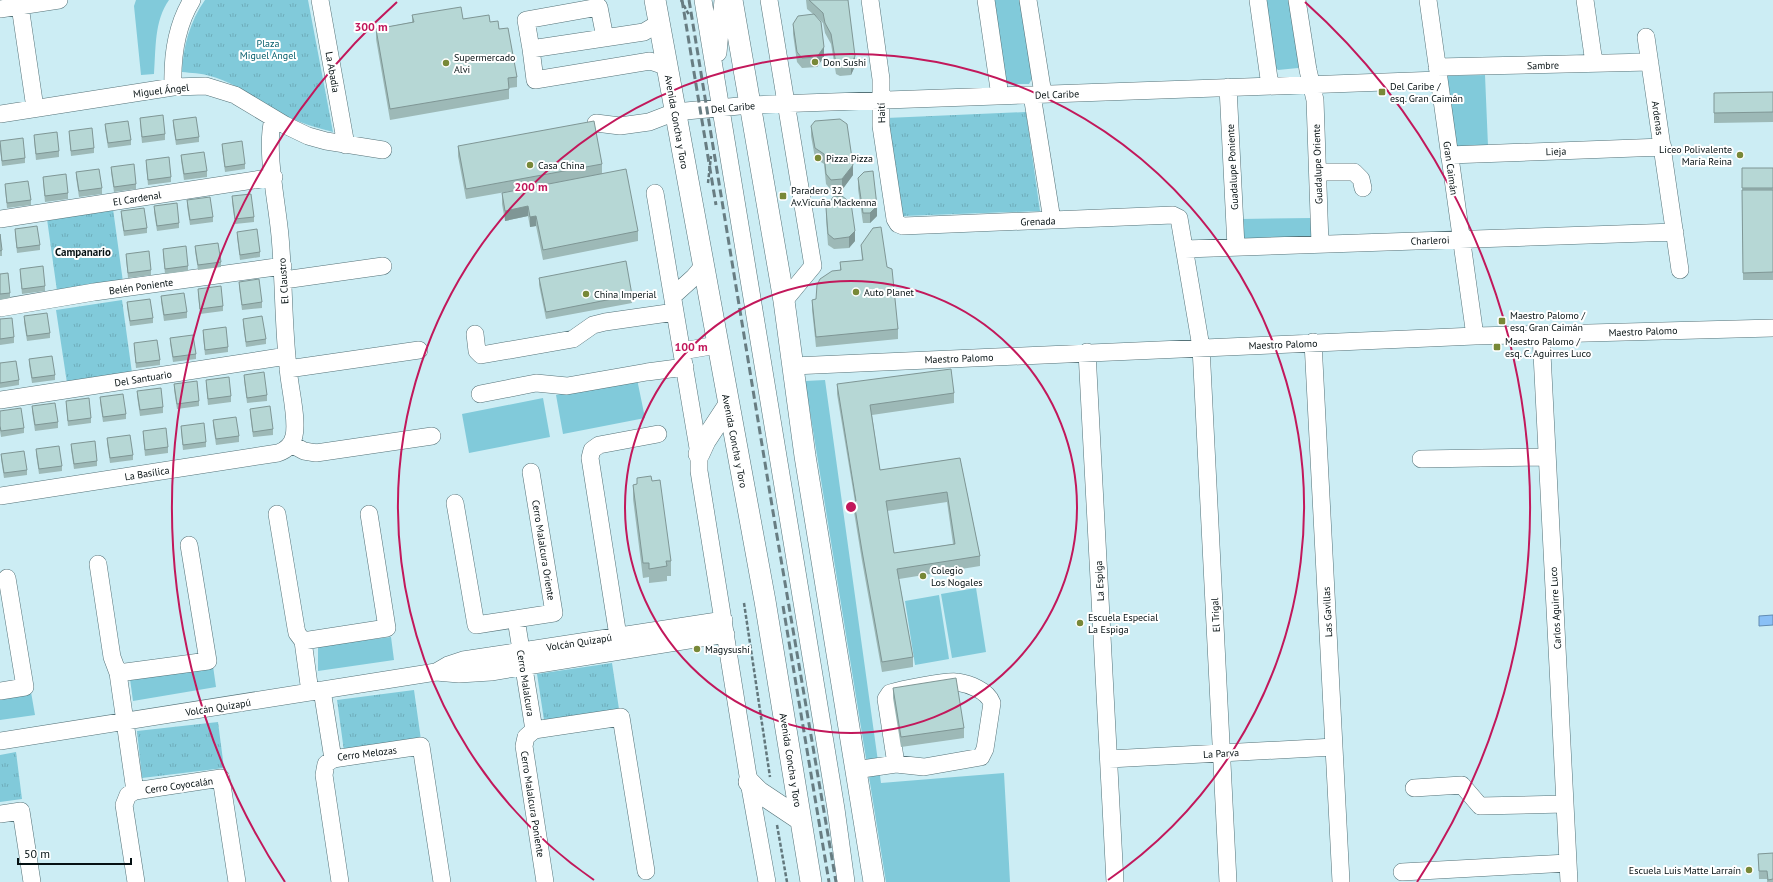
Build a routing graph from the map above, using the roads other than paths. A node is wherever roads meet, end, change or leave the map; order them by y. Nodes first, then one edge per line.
1 (59, 0) edge
2 (192, 0) edge
3 (320, 0) edge
4 (655, 0) edge
5 (703, 0) edge
6 (723, 0) edge
7 (732, 0) edge
8 (769, 0) edge
9 (870, 0) edge
10 (986, 0) edge
11 (1028, 0) edge
12 (1258, 0) edge
13 (1297, 0) edge
14 (1428, 0) edge
15 (1585, 0) edge
16 (20, 6) junction
17 (0, 9) edge
18 (658, 20) junction
19 (1646, 37) dead end
20 (605, 38) junction
21 (531, 50) junction
22 (1650, 62) junction
23 (1594, 63) junction
24 (667, 69) junction
25 (1438, 73) junction
26 (716, 77) junction
27 (1312, 84) junction
28 (1270, 86) junction
29 (173, 87) junction
30 (1228, 87) junction
31 (1038, 94) junction
32 (1000, 96) junction
33 (880, 100) junction
34 (786, 104) junction
35 (750, 105) junction
36 (35, 108) junction
37 (721, 108) junction
38 (675, 112) junction
39 (0, 114) edge
40 (273, 118) junction
41 (596, 123) edge
42 (346, 145) junction
43 (1662, 147) junction
44 (383, 150) dead end
45 (1449, 155) junction
46 (1318, 172) junction
47 (274, 177) junction
48 (1363, 188) dead end
49 (655, 193) dead end
50 (1177, 216) joint
51 (0, 219) edge
52 (1052, 220) junction
53 (898, 224) joint
54 (1675, 232) junction
55 (1461, 239) junction
56 (1320, 244) junction
57 (1236, 247) junction
58 (1185, 248) junction
59 (704, 265) junction
60 (383, 266) dead end
61 (1680, 270) dead end
62 (283, 273) junction
63 (784, 301) junction
64 (674, 304) junction
65 (0, 308) edge
66 (1773, 328) edge
67 (475, 334) dead end
68 (1541, 334) junction
69 (1475, 336) junction
70 (1313, 342) junction
71 (717, 345) junction
72 (1201, 347) junction
73 (419, 350) dead end
74 (1087, 352) junction
75 (684, 359) junction
76 (287, 363) junction
77 (793, 366) junction
78 (480, 394) dead end
79 (0, 400) edge
80 (728, 406) junction
81 (658, 434) dead end
82 (432, 436) dead end
83 (291, 444) junction
84 (699, 454) junction
85 (1547, 457) junction
86 (1421, 459) dead end
87 (531, 472) dead end
88 (0, 496) edge
89 (455, 503) dead end
90 (277, 514) dead end
91 (369, 514) dead end
92 (189, 546) dead end
93 (98, 564) dead end
94 (7, 578) dead end
95 (516, 619) junction
96 (725, 627) junction
97 (618, 636) junction
98 (303, 641) junction
99 (522, 659) junction
100 (118, 673) junction
101 (0, 691) edge
102 (316, 691) junction
103 (125, 721) junction
104 (534, 730) junction
105 (0, 741) edge
106 (1334, 747) junction
107 (1222, 753) junction
108 (333, 759) junction
109 (1109, 759) junction
110 (896, 764) junction
111 (855, 770) junction
112 (750, 782) junction
113 (1414, 788) dead end
114 (135, 791) junction
115 (1565, 804) junction
116 (836, 809) junction
117 (0, 814) edge
118 (801, 820) junction
119 (1568, 863) junction
120 (646, 871) dead end
121 (1402, 872) dead end
122 (764, 881) edge
123 (32, 882) edge
124 (136, 882) edge
125 (238, 882) edge
126 (340, 882) edge
127 (442, 882) edge
128 (544, 882) edge
129 (811, 882) edge
130 (846, 882) edge
131 (852, 882) edge
132 (874, 882) edge
133 (1116, 882) edge
134 (1228, 882) edge
135 (1340, 882) edge
136 (1569, 882) edge

1 - 16 street
2 - 29 street
3 - 42 street, La Abadia
4 - 18 main road, Avenida Concha y Toro
5 - 26 street
6 - 26 street
7 - 35 main road
8 - 34 street
9 - 33 street, Haití
10 - 32 street
11 - 31 street
12 - 28 street
13 - 27 street, Guadalupe Oriente
14 - 25 street, Gran Caimán
15 - 23 street
16 - 17 street
16 - 36 street
18 - 20 street
18 - 24 main road, Avenida Concha y Toro
19 - 22 street, Ardenas
20 - 21 street
20 - 21 street
21 - 24 street
22 - 23 street, Sambre
22 - 43 street, Ardenas
23 - 25 street, Sambre
24 - 38 main road, Avenida Concha y Toro
25 - 27 street, Del Caribe
25 - 45 street, Gran Caimán
26 - 37 street
27 - 28 street, Del Caribe
27 - 46 street, Guadalupe Oriente
28 - 30 street, Del Caribe
29 - 36 street, Miguel Ángel
29 - 40 street, Miguel Ángel
30 - 31 street, Del Caribe
30 - 57 street, Guadalupe Poniente
31 - 32 street, Del Caribe
31 - 52 street
32 - 33 street, Del Caribe
33 - 34 street, Del Caribe
33 - 53 street, Haití
34 - 35 street, Del Caribe
34 - 63 street
35 - 37 street, Del Caribe
35 - 63 main road
36 - 39 street, Miguel Ángel
37 - 38 street, Del Caribe
37 - 116 street
38 - 41 street, Del Caribe
38 - 59 main road, Avenida Concha y Toro
40 - 42 street, Miguel Ángel
40 - 47 street, El Claustro
42 - 44 street, Miguel Ángel
43 - 45 street, Lieja
43 - 54 street, Ardenas
45 - 55 street, Gran Caimán
46 - 48 street
46 - 56 street, Guadalupe Oriente
47 - 51 street, El Cardenal
47 - 62 street, El Claustro
49 - 64 street
50 - 52 street, Grenada
50 - 58 street, El Trigal
52 - 53 street, Grenada
54 - 55 street, Charleroi
54 - 61 street, Ardenas
55 - 56 street, Charleroi
55 - 69 street, Gran Caimán
56 - 57 street, Charleroi
57 - 58 street, Charleroi
58 - 72 street, El Trigal
59 - 64 street
59 - 71 main road, Avenida Concha y Toro
60 - 62 street, Belén Poniente
62 - 65 street, Belén Poniente
62 - 76 street, El Claustro
63 - 77 main road
64 - 67 street
64 - 75 street
66 - 68 street, Maestro Palomo
68 - 69 street, Maestro Palomo
68 - 85 street, Carlos Aguirre Luco
69 - 70 street, Maestro Palomo
70 - 72 street, Maestro Palomo
70 - 106 street, Las Gavillas
71 - 75 street
71 - 80 main road, Avenida Concha y Toro
72 - 74 street, Maestro Palomo
72 - 107 street, El Trigal
73 - 76 street, Del Santuario
74 - 77 street, Maestro Palomo
74 - 109 street, La Espiga
75 - 78 street
75 - 84 street
76 - 79 street, Del Santuario
76 - 83 street, El Claustro
77 - 111 main road
80 - 84 main road
80 - 118 main road, Avenida Concha y Toro
81 - 97 street
82 - 83 street
83 - 88 street, La Basílica
84 - 96 street
85 - 86 street
85 - 115 street, Carlos Aguirre Luco
87 - 95 street, Cerro Malalcura Oriente
89 - 95 street
90 - 98 street, Cerro Melozas
91 - 98 street
92 - 100 street
93 - 100 street, Cerro Coyocalán
94 - 101 street
95 - 99 street, Cerro Malalcura
96 - 97 street, Volcán Quizapú
96 - 99 street, Volcán Quizapú
96 - 112 street
97 - 99 street, Volcán Quizapú
98 - 102 street, Cerro Melozas
99 - 102 street, Volcán Quizapú
99 - 104 street, Cerro Malalcura
100 - 103 street, Cerro Coyocalán
102 - 103 street, Volcán Quizapú
102 - 108 street, Cerro Melozas
103 - 105 street, Volcán Quizapú
103 - 114 street, Cerro Coyocalán
104 - 120 street, Cerro Malalcura
104 - 128 street, Cerro Malalcura Poniente
106 - 107 street, La Parva
106 - 135 street, Las Gavillas
107 - 109 street, La Parva
107 - 134 street, El Trigal
108 - 126 street
108 - 127 street, Cerro Melozas
109 - 133 street, La Espiga
110 - 110 street
110 - 111 street
111 - 132 main road
112 - 118 main road
112 - 122 street
113 - 115 street
114 - 124 street
114 - 125 street, Cerro Coyocalán
115 - 119 street, Carlos Aguirre Luco
116 - 130 street
116 - 131 street
117 - 123 street
118 - 129 main road, Avenida Concha y Toro
119 - 121 street
119 - 136 street, Carlos Aguirre Luco

